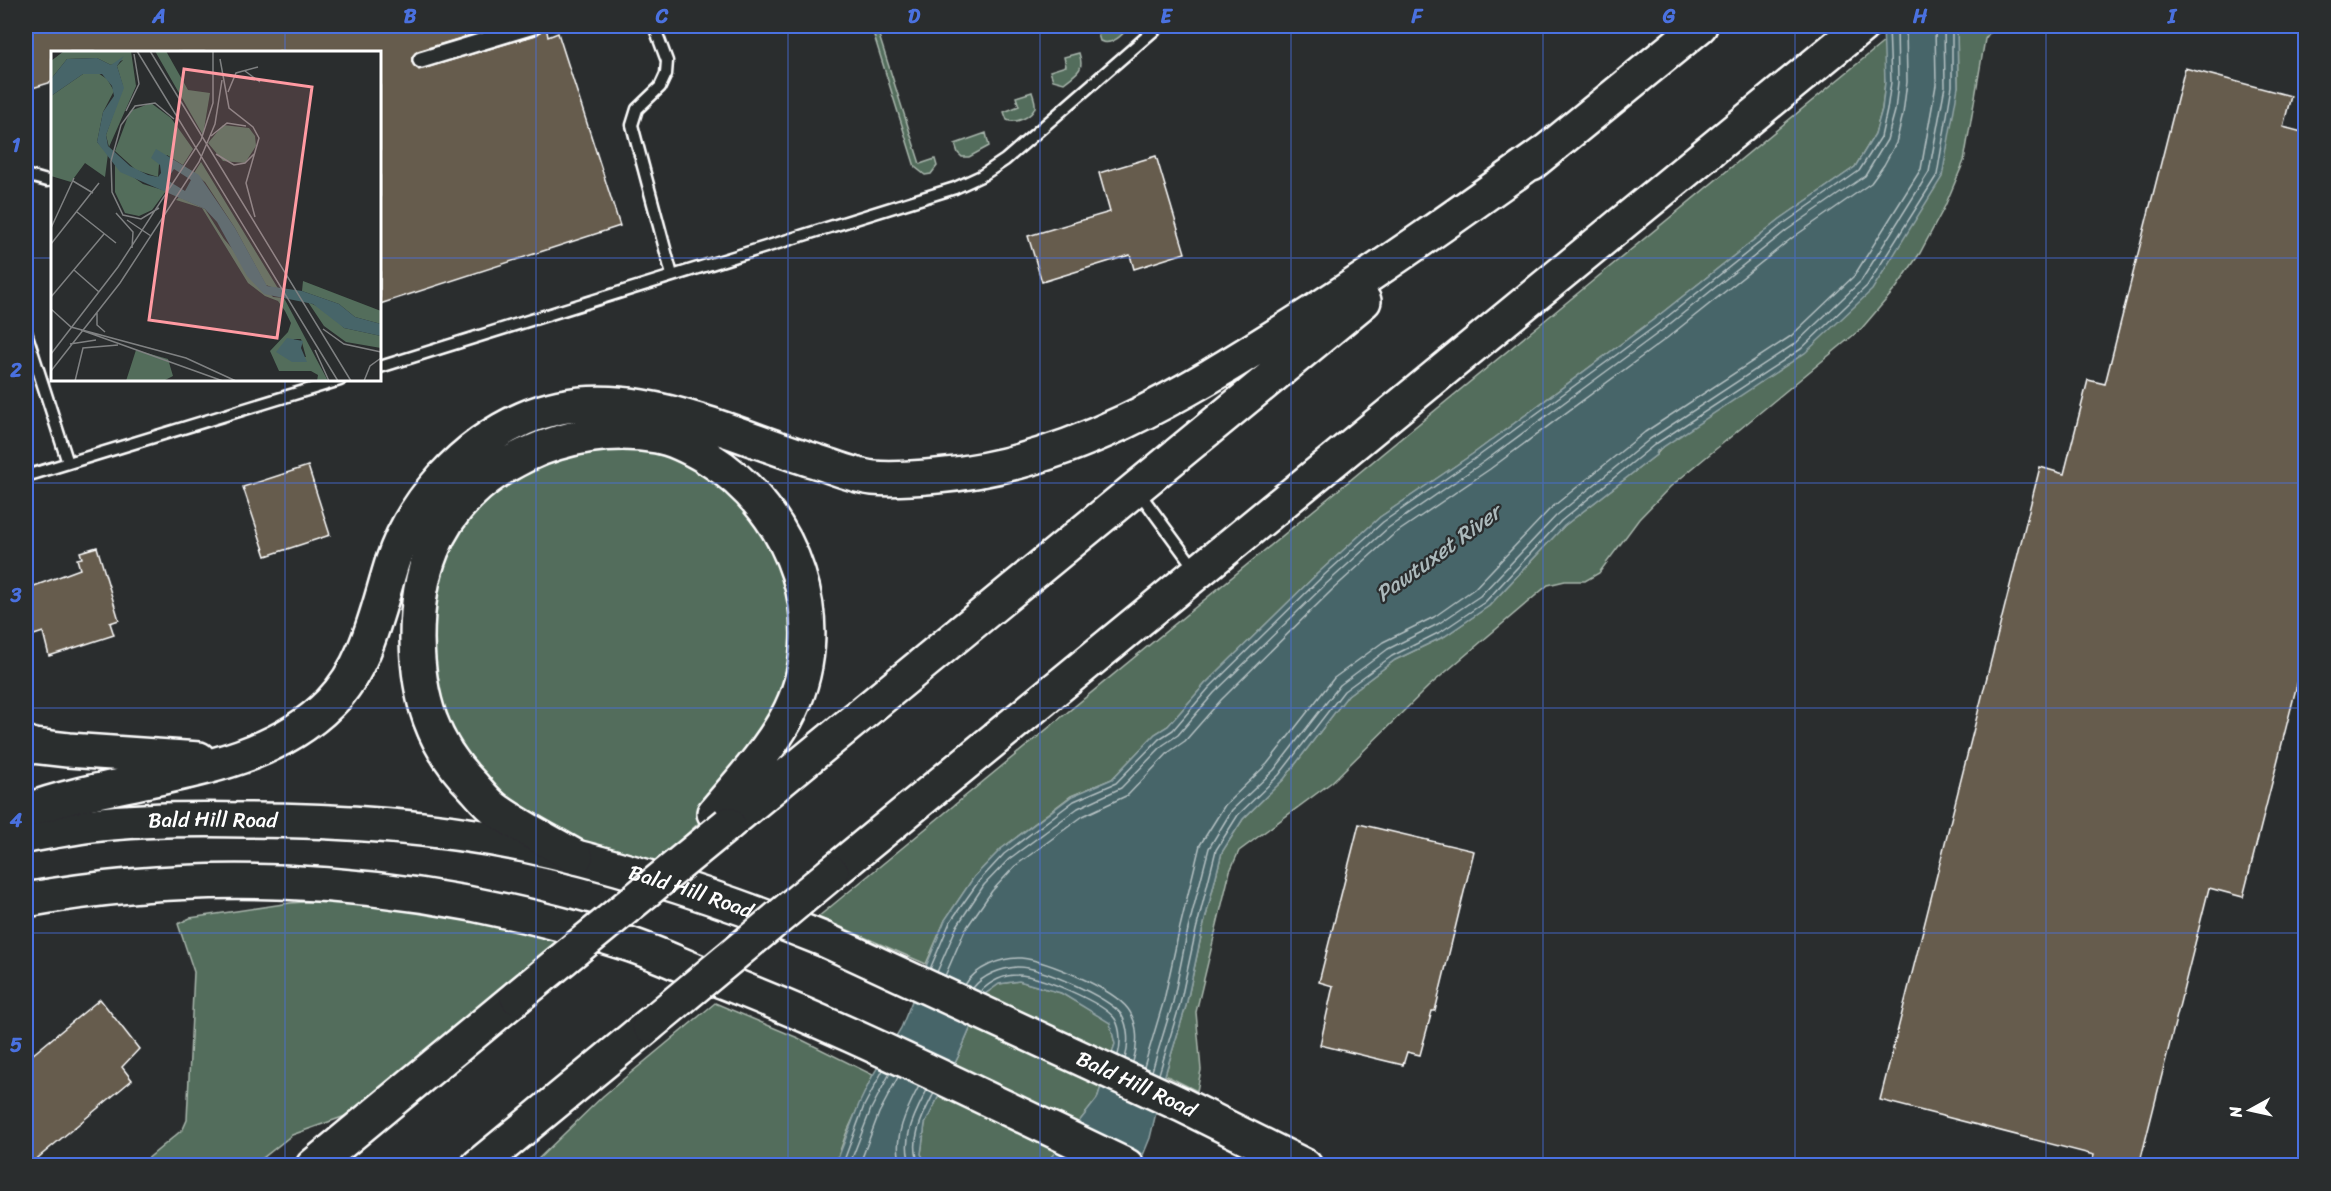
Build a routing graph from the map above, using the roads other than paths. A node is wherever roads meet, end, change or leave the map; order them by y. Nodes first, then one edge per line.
1 (533, 26) edge
2 (654, 26) edge
3 (1160, 26) edge
4 (1700, 26) edge
5 (1862, 26) edge
6 (421, 60) dead end
7 (1548, 150) junction
8 (26, 176) edge
9 (51, 180) edge
10 (672, 275) junction
11 (26, 332) edge
12 (381, 367) edge
13 (332, 381) edge
14 (307, 384) edge
15 (68, 463) junction
16 (26, 476) edge
17 (1137, 488) junction
18 (1198, 573) junction
19 (26, 743) edge
20 (229, 759) junction
21 (26, 811) edge
22 (721, 818) junction
23 (26, 836) edge
24 (576, 857) junction
25 (26, 900) edge
26 (637, 1035) junction
27 (313, 1166) edge
28 (478, 1166) edge
29 (515, 1166) edge
30 (1127, 1166) edge
31 (1305, 1166) edge

1 - 6 street
2 - 10 lane
3 - 10 lane
4 - 7 main road
5 - 18 main road
7 - 17 main road
7 - 20 main road
8 - 9 lane
10 - 12 lane
11 - 15 lane
13 - 14 lane
14 - 15 lane
15 - 16 lane
17 - 18 lane
17 - 22 main road
18 - 26 main road, bridge
19 - 20 main road
20 - 21 main road
22 - 24 main road
22 - 27 main road, bridge
23 - 24 main road, Bald Hill Road
24 - 31 main road, Bald Hill Road
25 - 30 main road
26 - 28 main road
26 - 29 main road

